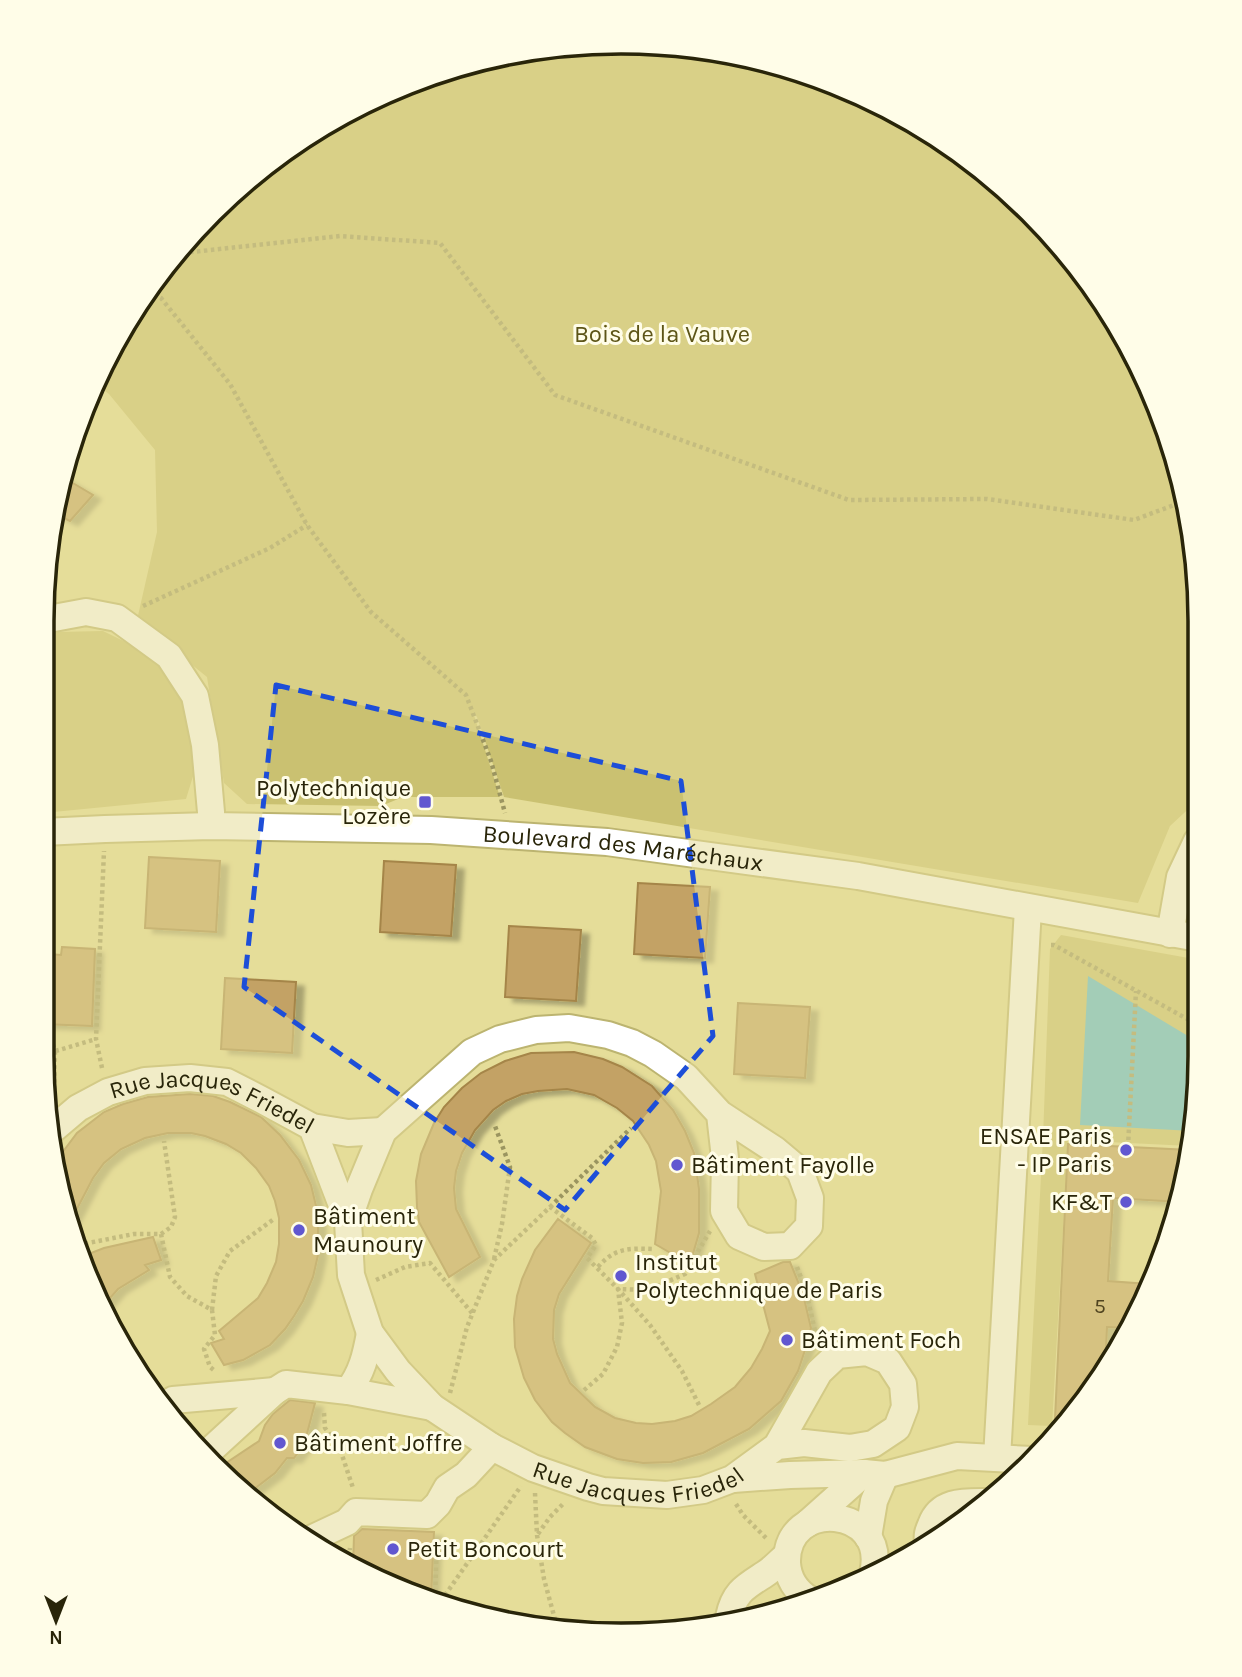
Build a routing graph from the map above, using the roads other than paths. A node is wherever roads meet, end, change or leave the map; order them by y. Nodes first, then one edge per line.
1 (54, 618) edge
2 (211, 826) junction
3 (54, 831) edge
4 (1188, 860) edge
5 (1028, 908) junction
6 (1170, 934) junction
7 (1188, 937) edge
8 (720, 1114) junction
9 (58, 1124) edge
10 (312, 1128) junction
11 (383, 1131) junction
12 (348, 1221) junction
13 (370, 1333) junction
14 (275, 1391) junction
15 (348, 1391) junction
16 (171, 1401) edge
17 (438, 1410) junction
18 (777, 1446) junction
19 (492, 1447) junction
20 (212, 1449) edge
21 (997, 1458) junction
22 (1020, 1459) edge
23 (874, 1474) junction
24 (728, 1481) junction
25 (971, 1502) edge
26 (807, 1524) junction
27 (928, 1532) edge
28 (319, 1535) edge
29 (868, 1537) junction
30 (787, 1555) junction
31 (875, 1562) edge
32 (767, 1573) junction
33 (800, 1591) edge
34 (730, 1612) edge

1 - 2 street
2 - 3 street, Boulevard des Maréchaux
2 - 5 street, Boulevard des Maréchaux
4 - 6 street
5 - 6 street, Boulevard des Maréchaux
5 - 21 street
6 - 7 street, Boulevard des Maréchaux
8 - 8 street, Rue Jacques Friedel
8 - 11 street, Rue Jacques Friedel
9 - 10 street, Rue Jacques Friedel
10 - 11 street, Rue Jacques Friedel
10 - 12 street
11 - 12 street, Rue Jacques Friedel
12 - 13 street, Rue Jacques Friedel
13 - 15 street
13 - 17 street, Rue Jacques Friedel
14 - 15 street, Rue Jacques Friedel
14 - 16 street, Rue Jacques Friedel
14 - 20 street
15 - 17 street, Rue Jacques Friedel
17 - 19 street, Rue Jacques Friedel
18 - 18 street
18 - 24 street, Rue Jacques Friedel
19 - 24 street, Rue Jacques Friedel
19 - 28 street, Rue Jacques Friedel
21 - 22 street
21 - 23 street
23 - 24 street
23 - 26 street
23 - 29 street
25 - 27 street
26 - 29 street
26 - 30 street
29 - 31 street
30 - 32 street
30 - 33 street
32 - 33 street
32 - 34 street

